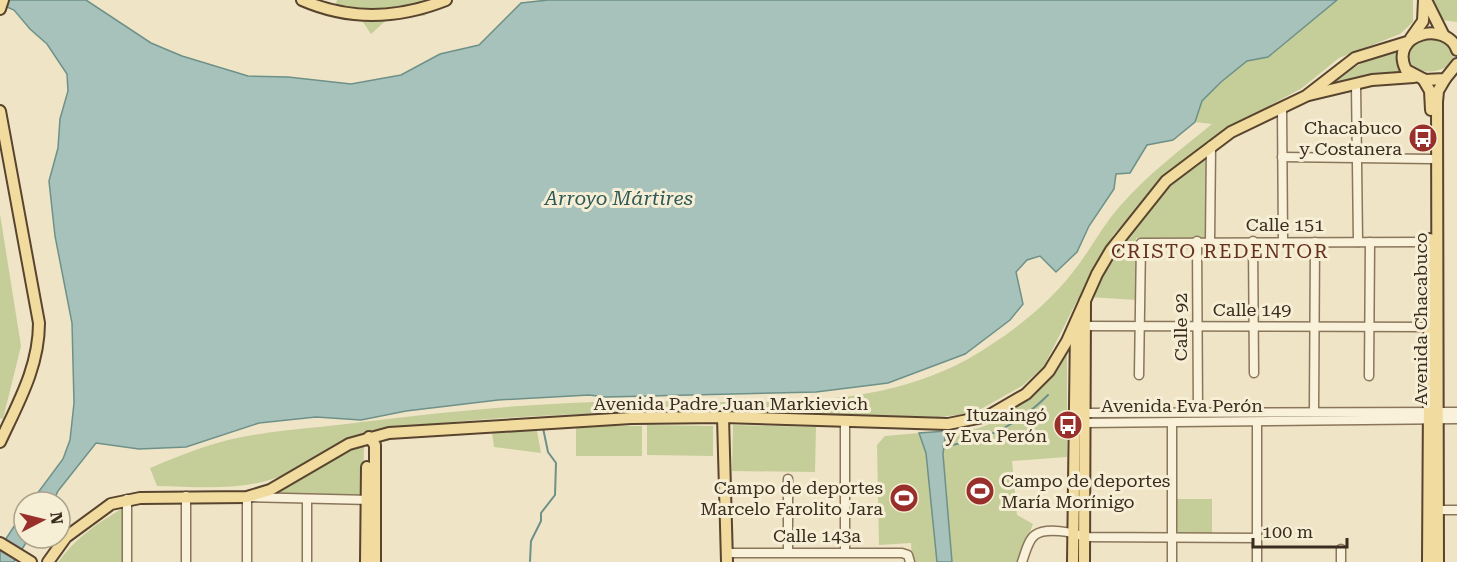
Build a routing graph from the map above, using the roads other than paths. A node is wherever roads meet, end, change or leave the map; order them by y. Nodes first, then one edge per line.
1 (302, 0) edge
2 (446, 0) edge
3 (1425, 0) edge
4 (1449, 34) edge
5 (1409, 40) junction
6 (1457, 50) edge
7 (1457, 64) edge
8 (1451, 77) edge
9 (1419, 78) junction
10 (1356, 84) junction
11 (1306, 96) junction
12 (1281, 108) junction
13 (0, 111) edge
14 (1210, 146) junction
15 (1282, 157) junction
16 (1357, 158) junction
17 (1431, 159) junction
18 (1197, 241) junction
19 (1210, 241) junction
20 (1253, 242) junction
21 (1283, 242) junction
22 (1315, 242) junction
23 (1358, 242) junction
24 (1370, 242) junction
25 (1430, 242) junction
26 (1085, 298) junction
27 (1076, 317) junction
28 (1139, 325) junction
29 (1197, 326) junction
30 (1254, 326) junction
31 (1315, 327) junction
32 (1370, 327) junction
33 (1429, 327) junction
34 (1081, 328) junction
35 (1254, 374) dead end
36 (1139, 375) dead end
37 (1369, 376) dead end
38 (1314, 411) junction
39 (1198, 412) junction
40 (1457, 412) edge
41 (1433, 416) junction
42 (723, 417) junction
43 (1082, 417) junction
44 (1457, 419) edge
45 (845, 420) junction
46 (1257, 422) junction
47 (1172, 423) junction
48 (1, 436) edge
49 (369, 437) junction
50 (788, 479) dead end
51 (186, 496) junction
52 (247, 497) junction
53 (127, 499) junction
54 (307, 499) junction
55 (371, 500) junction
56 (1437, 510) junction
57 (1457, 510) edge
58 (1073, 532) junction
59 (1084, 537) junction
60 (1172, 538) junction
61 (1257, 538) junction
62 (0, 543) edge
63 (1341, 549) dead end
64 (788, 552) junction
65 (845, 552) junction
66 (727, 558) edge
67 (909, 559) edge
68 (31, 562) edge
69 (48, 562) edge
70 (128, 562) edge
71 (186, 562) edge
72 (247, 562) edge
73 (307, 562) edge
74 (366, 562) edge
75 (375, 562) edge
76 (1022, 562) edge
77 (1073, 562) edge
78 (1084, 562) edge
79 (1172, 562) edge
80 (1257, 562) edge
81 (1341, 562) edge
82 (1428, 562) edge
83 (1437, 562) edge

1 - 2 main road
3 - 4 main road
3 - 5 main road
4 - 5 main road, Avenida Padre Juan Markievich
4 - 6 main road
5 - 9 main road, Avenida Chacabuco
5 - 11 main road, Avenida Padre Juan Markievich
7 - 8 main road, Avenida Chacabuco
8 - 9 main road, Avenida Padre Juan Markievich
8 - 41 main road, Avenida Chacabuco
9 - 10 main road, Avenida Padre Juan Markievich
9 - 17 main road, Avenida Chacabuco
10 - 11 main road, Avenida Padre Juan Markievich
10 - 16 street
11 - 12 main road, Avenida Padre Juan Markievich
12 - 14 main road, Avenida Padre Juan Markievich
12 - 15 street
13 - 48 main road
14 - 19 street
14 - 26 main road, Avenida Padre Juan Markievich
15 - 16 street
15 - 21 street
16 - 17 street
16 - 23 street
17 - 25 main road, Avenida Chacabuco
18 - 19 street, Calle 151
18 - 28 street, Calle 151
18 - 29 street, Calle 92
19 - 20 street, Calle 151
20 - 21 street, Calle 151
20 - 30 street
21 - 22 street, Calle 151
22 - 23 street, Calle 151
22 - 31 street
23 - 24 street, Calle 151
24 - 25 street, Calle 151
24 - 32 street
25 - 33 main road, Avenida Chacabuco
26 - 27 main road, Avenida Padre Juan Markievich
26 - 34 main road
27 - 34 main road
27 - 45 main road, Avenida Padre Juan Markievich
28 - 29 street, Calle 149
28 - 34 street, Calle 149
28 - 36 street
29 - 30 street, Calle 149
29 - 39 street, Calle 92
30 - 31 street, Calle 149
30 - 35 street
31 - 32 street, Calle 149
31 - 38 street
32 - 33 street, Calle 149
32 - 37 street
33 - 41 main road, Avenida Chacabuco
34 - 43 main road
38 - 39 street, Avenida Eva Perón
38 - 41 street, Avenida Eva Perón
39 - 43 street, Avenida Eva Perón
40 - 41 street, Avenida Eva Perón
41 - 44 street, Avenida Eva Perón
41 - 46 street, Avenida Eva Perón
41 - 56 main road, Avenida Chacabuco
41 - 82 main road, Avenida Chacabuco
42 - 45 main road, Avenida Padre Juan Markievich
42 - 49 main road, Avenida Padre Juan Markievich
42 - 66 main road
43 - 47 street, Avenida Eva Perón
43 - 58 main road
43 - 59 main road
45 - 65 street
46 - 47 street, Avenida Eva Perón
46 - 61 street
47 - 60 street
49 - 52 main road, Avenida Padre Juan Markievich
49 - 55 main road
50 - 64 street
51 - 52 main road, Avenida Padre Juan Markievich
51 - 53 main road, Avenida Padre Juan Markievich
51 - 71 street
52 - 54 street
52 - 72 street
53 - 69 main road, Avenida Padre Juan Markievich
53 - 70 street
54 - 55 street
54 - 73 street
55 - 74 main road
55 - 75 main road
56 - 57 street
56 - 83 main road, Avenida Chacabuco
58 - 59 street
58 - 76 street
58 - 77 main road
59 - 60 street
59 - 78 main road
60 - 61 street
60 - 79 street
61 - 80 street
62 - 68 main road
63 - 81 street
64 - 65 street, Calle 143a
64 - 66 street, Calle 143a
65 - 67 street, Calle 143a

